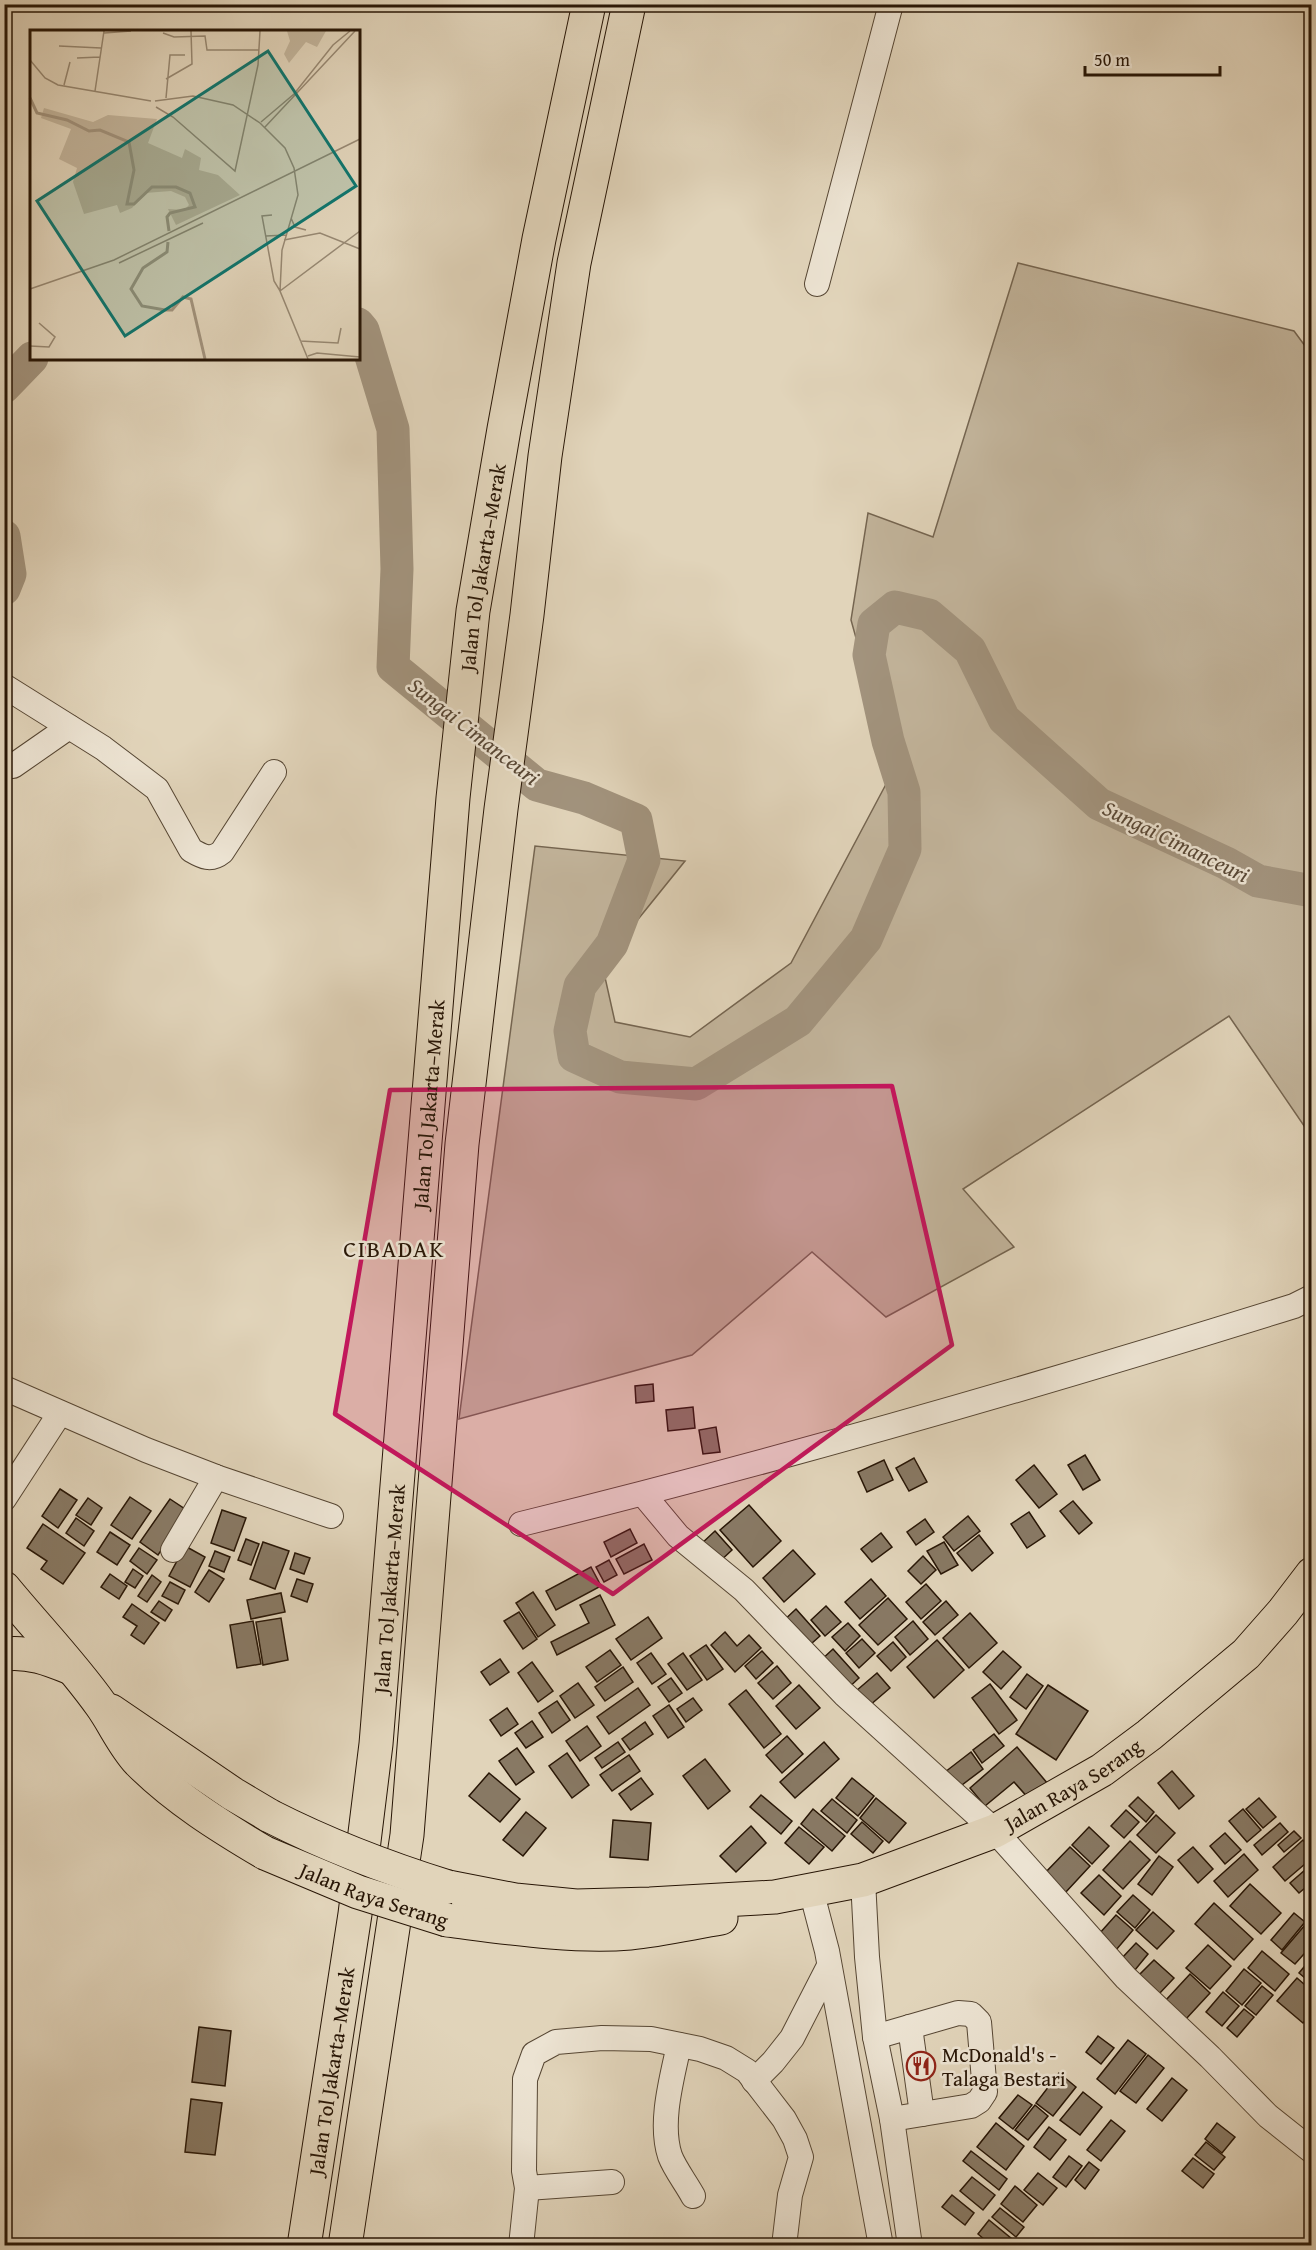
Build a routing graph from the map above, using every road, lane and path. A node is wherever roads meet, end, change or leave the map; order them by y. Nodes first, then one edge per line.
1 (589, 4) edge
2 (630, 4) edge
3 (891, 4) edge
4 (817, 284) dead end
5 (4, 686) edge
6 (69, 727) junction
7 (4, 766) edge
8 (274, 772) dead end
9 (1311, 1298) edge
10 (4, 1388) edge
11 (60, 1413) junction
12 (216, 1477) junction
13 (643, 1494) junction
14 (4, 1499) edge
15 (332, 1516) dead end
16 (521, 1524) dead end
17 (173, 1550) dead end
18 (1311, 1575) edge
19 (4, 1588) edge
20 (4, 1654) edge
21 (71, 1668) junction
22 (102, 1705) junction
23 (995, 1831) junction
24 (862, 1880) junction
25 (811, 1890) junction
26 (775, 1896) junction
27 (831, 1977) junction
28 (869, 1982) junction
29 (910, 2027) junction
30 (875, 2037) junction
31 (679, 2045) junction
32 (754, 2080) junction
33 (922, 2114) junction
34 (892, 2119) junction
35 (1311, 2151) edge
36 (612, 2182) dead end
37 (527, 2188) junction
38 (693, 2196) dead end
39 (304, 2246) edge
40 (345, 2246) edge
41 (521, 2246) edge
42 (784, 2246) edge
43 (880, 2246) edge
44 (910, 2246) edge

1 - 39 highway, Jalan Tol Jakarta–Merak
2 - 40 highway, Jalan Tol Jakarta–Merak
3 - 4 street
5 - 6 street
6 - 7 street
6 - 8 street
9 - 13 street
10 - 11 street
11 - 12 street
11 - 14 street
12 - 15 street
12 - 17 street
13 - 16 street
13 - 23 street
18 - 23 highway, Jalan Raya Serang
19 - 21 highway, Jalan Raya Serang
20 - 21 highway
21 - 22 highway, Jalan Raya Serang
22 - 26 highway, Jalan Raya Serang, bridge
22 - 26 highway, Jalan Raya Serang, bridge
23 - 24 highway, Jalan Raya Serang
23 - 35 street
24 - 25 highway, Jalan Raya Serang
24 - 28 street
25 - 26 highway, Jalan Raya Serang
25 - 27 street
27 - 28 street
27 - 32 street
27 - 43 street
28 - 30 street
29 - 30 street
29 - 33 street
29 - 33 street
30 - 34 street
31 - 32 street
31 - 37 street
31 - 38 street
32 - 42 street
33 - 34 street
34 - 44 street
36 - 37 street
37 - 41 street

